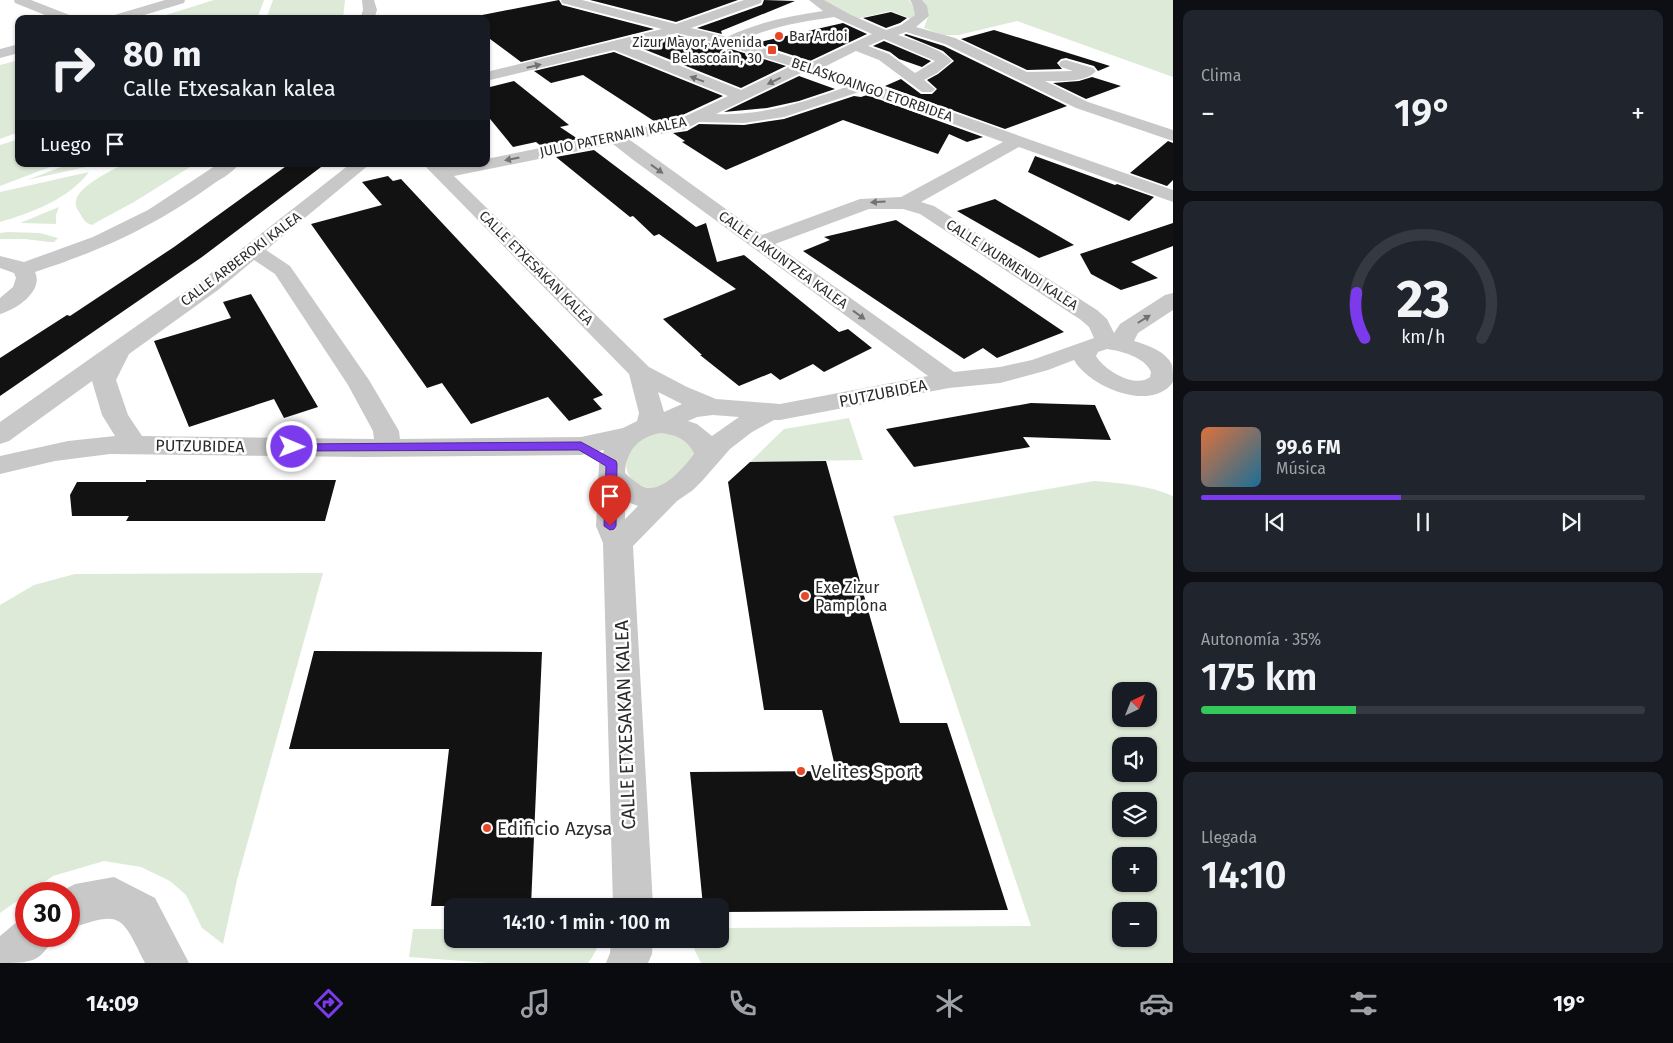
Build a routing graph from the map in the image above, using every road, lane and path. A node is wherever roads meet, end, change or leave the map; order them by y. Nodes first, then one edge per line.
1 (20, 0) edge
2 (179, 0) edge
3 (368, 0) edge
4 (567, 0) edge
5 (756, 0) edge
6 (815, 0) edge
7 (916, 0) edge
8 (834, 13) junction
9 (57, 15) edge
10 (129, 15) edge
11 (368, 15) edge
12 (678, 28) junction
13 (906, 28) junction
14 (884, 34) junction
15 (972, 36) dead end
16 (950, 41) junction
17 (729, 42) junction
18 (618, 46) junction
19 (856, 46) junction
20 (15, 49) edge
21 (0, 54) edge
22 (494, 62) dead end
23 (1066, 64) dead end
24 (808, 67) junction
25 (509, 72) junction
26 (1020, 75) junction
27 (490, 77) edge
28 (913, 79) junction
29 (862, 86) junction
30 (743, 96) junction
31 (698, 118) junction
32 (965, 122) junction
33 (1173, 136) edge
34 (618, 139) junction
35 (1017, 141) junction
36 (490, 160) edge
37 (226, 167) edge
38 (356, 167) edge
39 (437, 168) edge
40 (1146, 185) junction
41 (1173, 196) edge
42 (905, 203) junction
43 (1173, 211) edge
44 (760, 243) junction
45 (254, 251) junction
46 (0, 262) edge
47 (23, 269) junction
48 (1173, 300) edge
49 (0, 307) edge
50 (1105, 345) junction
51 (119, 350) junction
52 (1149, 354) junction
53 (1173, 366) edge
54 (640, 372) junction
55 (1000, 376) junction
56 (949, 380) junction
57 (1113, 382) junction
58 (1149, 387) junction
59 (1173, 394) edge
60 (713, 407) junction
61 (767, 413) junction
62 (646, 428) junction
63 (0, 435) edge
64 (134, 445) junction
65 (581, 446) junction
66 (388, 448) junction
67 (706, 451) junction
68 (0, 465) edge
69 (612, 470) junction
70 (666, 495) junction
71 (618, 543) junction
72 (633, 898) edge
73 (80, 903) edge
74 (20, 947) edge
75 (28, 947) edge
76 (0, 962) edge
77 (20, 963) edge
78 (168, 963) edge

1 - 9 street
2 - 10 street
3 - 11 street
4 - 12 street, BELASKOAINGO ETORBIDEA
5 - 12 street
6 - 8 street
7 - 13 street
8 - 14 street
8 - 17 street
12 - 17 street, BELASKOAINGO ETORBIDEA
12 - 18 street
13 - 14 street, JULIO PATERNAIN KALEA
13 - 16 street
14 - 19 street, JULIO PATERNAIN KALEA
14 - 28 street
15 - 16 street
16 - 26 street
17 - 24 street, BELASKOAINGO ETORBIDEA
25 -> 18 street
30 -> 18 street
19 - 24 street, JULIO PATERNAIN KALEA
19 - 28 street
20 - 21 street
22 - 25 street
23 - 26 street
24 - 29 street, BELASKOAINGO ETORBIDEA
24 -> 30 street, JULIO PATERNAIN KALEA
25 - 27 street
26 - 33 street
28 - 32 street
29 - 31 street
29 - 32 street, BELASKOAINGO ETORBIDEA
30 - 31 street, JULIO PATERNAIN KALEA
31 - 34 street, JULIO PATERNAIN KALEA
32 - 35 street, BELASKOAINGO ETORBIDEA
34 -> 36 street, JULIO PATERNAIN KALEA
34 -> 44 street, CALLE LAKUNTZEA KALEA
35 - 40 street, BELASKOAINGO ETORBIDEA
35 - 42 street, CALLE IXURMENDI KALEA
37 - 47 street
38 - 45 street, CALLE ARBEROKI KALEA
39 - 54 street, CALLE ETXESAKAN KALEA
40 - 41 street, BELASKOAINGO ETORBIDEA
40 - 43 street
42 -> 44 street, CALLE IXURMENDI KALEA
42 - 50 street, CALLE IXURMENDI KALEA
44 -> 56 street, CALLE LAKUNTZEA KALEA
45 - 51 street, CALLE ARBEROKI KALEA
45 - 66 street
46 - 47 street
47 - 49 street
50 -> 48 street
50 - 52 street
50 - 55 street, PUTZUBIDEA
50 - 57 street, CALLE IXURMENDI KALEA
51 - 63 street, CALLE ARBEROKI KALEA
51 - 64 street, CALLE ARBEROKI KALEA
52 - 53 street
52 - 58 street
54 - 60 street, CALLE ETXESAKAN KALEA
54 - 62 street, CALLE ETXESAKAN KALEA
55 - 56 street, PUTZUBIDEA
55 - 57 street, PUTZUBIDEA
56 - 61 street, PUTZUBIDEA
57 - 58 street, PUTZUBIDEA
58 - 59 street
60 - 61 street, PUTZUBIDEA
60 - 62 street, PUTZUBIDEA
60 - 67 street
61 - 67 street, PUTZUBIDEA
62 - 65 street, PUTZUBIDEA
62 - 67 street
62 - 69 street
64 - 66 street, PUTZUBIDEA
64 - 68 street, PUTZUBIDEA
65 - 66 street, PUTZUBIDEA
65 - 69 street
67 - 70 street
69 - 70 street
69 - 71 street, CALLE ETXESAKAN KALEA
70 - 71 street
71 - 72 street, CALLE ETXESAKAN KALEA
73 - 78 street
74 - 76 street
75 - 77 street

